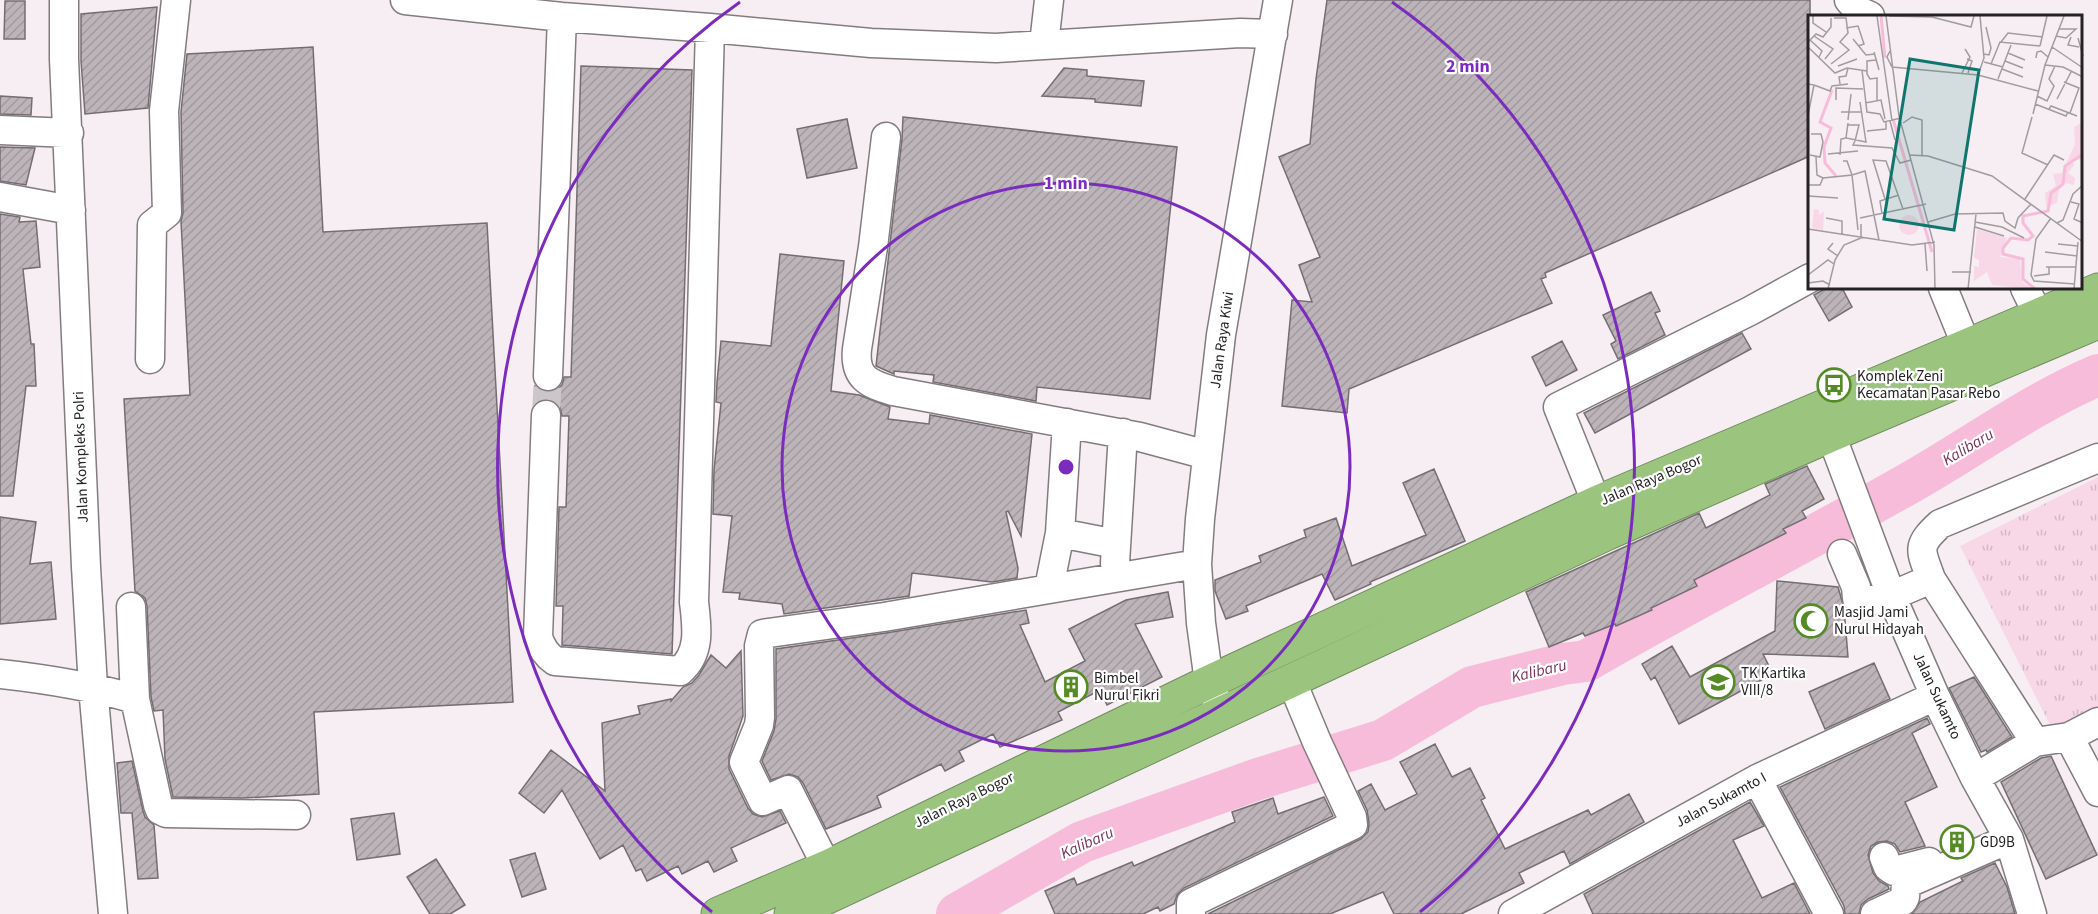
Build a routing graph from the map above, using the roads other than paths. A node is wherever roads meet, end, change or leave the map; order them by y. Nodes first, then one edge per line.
1 (176, 0) edge
2 (405, 0) edge
3 (1049, 0) edge
4 (1278, 0) edge
5 (1849, 0) edge
6 (1884, 0) edge
7 (62, 1) edge
8 (1868, 15) edge
9 (1888, 15) edge
10 (562, 17) junction
11 (710, 28) junction
12 (1273, 34) junction
13 (1044, 44) junction
14 (0, 130) edge
15 (69, 133) junction
16 (886, 137) dead end
17 (0, 197) edge
18 (71, 210) junction
19 (1808, 279) edge
20 (1944, 290) edge
21 (2098, 290) edge
22 (2039, 315) edge
23 (2098, 322) edge
24 (1967, 347) junction
25 (150, 359) dead end
26 (548, 376) tunnel mouth
27 (546, 415) tunnel mouth
28 (1826, 422) junction
29 (1067, 423) junction
30 (1123, 433) junction
31 (1208, 455) junction
32 (2098, 458) edge
33 (1596, 503) junction
34 (1060, 533) junction
35 (1608, 533) junction
36 (1116, 544) junction
37 (1842, 554) dead end
38 (1197, 564) junction
39 (1114, 577) junction
40 (1931, 579) junction
41 (1049, 588) junction
42 (1891, 595) junction
43 (130, 607) dead end
44 (0, 674) edge
45 (1209, 682) junction
46 (1292, 682) junction
47 (93, 687) junction
48 (1935, 696) junction
49 (135, 699) junction
50 (1222, 713) junction
51 (2098, 722) edge
52 (2069, 737) junction
53 (2036, 742) junction
54 (1975, 778) junction
55 (1757, 779) junction
56 (2098, 792) edge
57 (296, 814) dead end
58 (2009, 839) junction
59 (1884, 857) dead end
60 (827, 867) junction
61 (1941, 868) junction
62 (792, 908) edge
63 (113, 914) edge
64 (718, 914) edge
65 (1191, 914) edge
66 (1513, 914) edge
67 (1829, 914) edge
68 (1875, 914) edge
69 (2032, 914) edge

1 - 25 street
2 - 10 street
3 - 13 street
4 - 12 street, Jalan Raya Kiwi
5 - 8 street
6 - 9 street
7 - 15 street, Jalan Kompleks Polri
10 - 11 street
10 - 26 street
11 - 13 street
11 - 27 street
12 - 13 street
12 - 31 street, Jalan Raya Kiwi
14 - 15 street
15 - 18 street, Jalan Kompleks Polri
16 - 29 street
17 - 18 street
18 - 47 street, Jalan Kompleks Polri
19 - 33 street
20 - 24 street
21 - 22 highway, Jalan Raya Bogor
22 - 23 highway, Jalan Raya Bogor
22 - 24 highway, Jalan Raya Bogor
22 - 28 highway, Jalan Raya Bogor
24 - 28 highway, Jalan Raya Bogor
28 - 33 highway, Jalan Raya Bogor
28 - 35 highway, Jalan Raya Bogor
28 - 42 street, Jalan Sukamto
29 - 30 street
29 - 34 street
30 - 31 street
30 - 36 street
31 - 38 street, Jalan Raya Kiwi
32 - 40 street
33 - 35 street
33 - 45 highway, Jalan Raya Bogor
34 - 36 street
34 - 41 street
35 - 46 highway, Jalan Raya Bogor
36 - 39 street
37 - 42 street
38 - 39 street
38 - 45 street, Jalan Raya Kiwi
39 - 41 street
40 - 42 street
40 - 53 street
41 - 60 street
42 - 48 street, Jalan Sukamto
43 - 49 street
44 - 47 street
45 - 50 street
45 - 60 highway, Jalan Raya Bogor
46 - 50 highway, Jalan Raya Bogor
46 - 65 street
47 - 49 street
47 - 63 street, Jalan Kompleks Polri
48 - 54 street, Jalan Sukamto
48 - 55 street, Jalan Sukamto I
49 - 57 street
50 - 62 highway, Jalan Raya Bogor
51 - 52 street
52 - 53 street
52 - 56 street
53 - 54 street
54 - 58 street, Jalan Sukamto
55 - 66 street, Jalan Sukamto I
55 - 67 street
58 - 61 street
58 - 69 street, Jalan Sukamto
59 - 61 street
60 - 62 highway, Jalan Raya Bogor
61 - 68 street
62 - 64 highway, Jalan Raya Bogor

